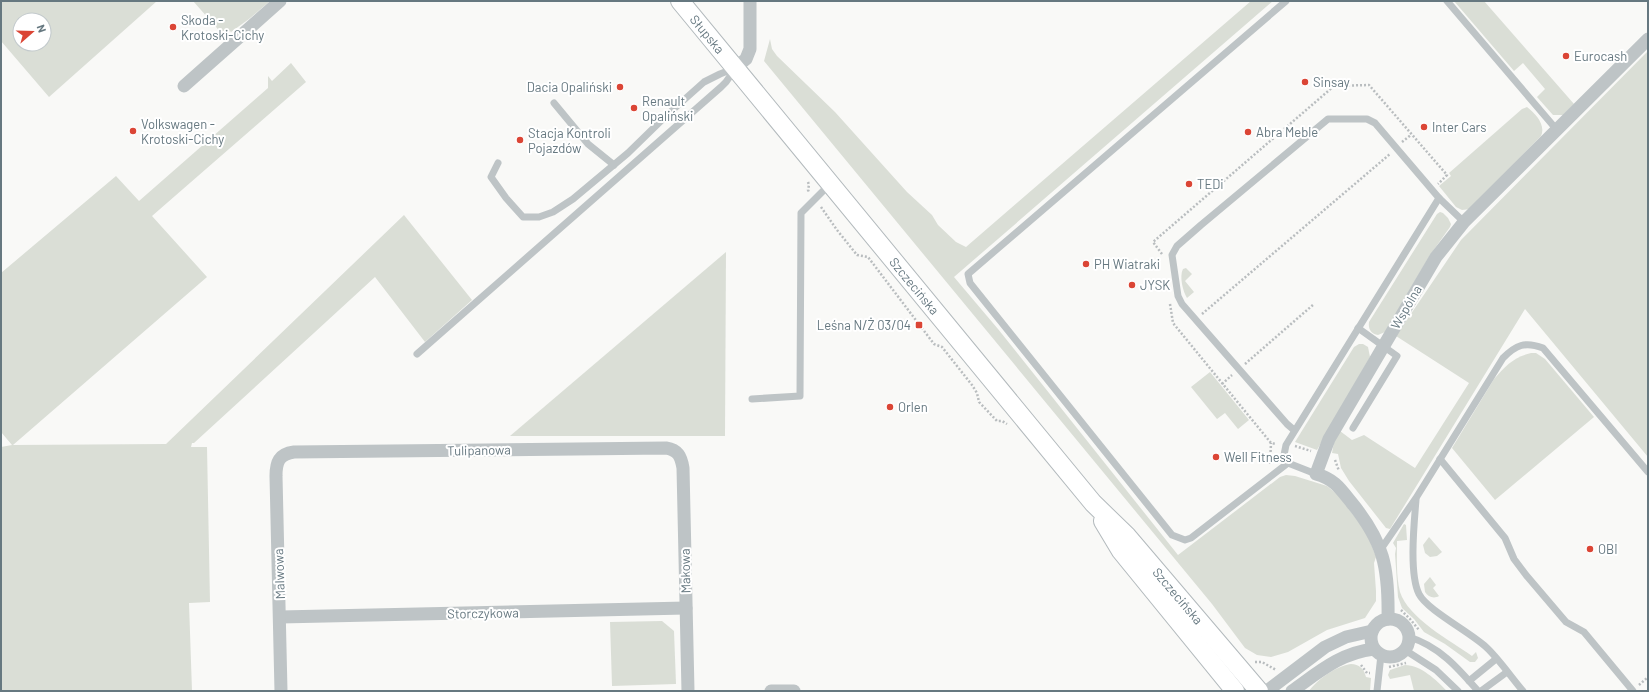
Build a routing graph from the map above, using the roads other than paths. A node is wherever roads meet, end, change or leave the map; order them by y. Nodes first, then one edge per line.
1 (280, 1) edge
2 (680, 1) edge
3 (750, 1) edge
4 (1286, 1) edge
5 (1447, 1) edge
6 (1648, 39) edge
7 (735, 68) junction
8 (184, 86) dead end
9 (554, 103) dead end
10 (1557, 130) junction
11 (498, 163) dead end
12 (614, 165) junction
13 (830, 184) junction
14 (1439, 198) junction
15 (1464, 222) junction
16 (1358, 328) junction
17 (1384, 347) junction
18 (417, 354) dead end
19 (752, 399) dead end
20 (1353, 428) dead end
21 (1294, 430) junction
22 (678, 453) joint
23 (279, 458) joint
24 (1440, 459) junction
25 (1288, 463) junction
26 (1648, 472) edge
27 (1316, 474) junction
28 (1416, 498) junction
29 (1093, 503) junction
30 (1381, 549) junction
31 (686, 608) junction
32 (280, 617) junction
33 (1388, 619) junction
34 (1372, 631) junction
35 (1409, 637) junction
36 (1405, 650) junction
37 (1378, 652) junction
38 (1496, 659) junction
39 (1507, 672) junction
40 (1469, 681) junction
41 (281, 691) edge
42 (688, 691) edge
43 (771, 691) edge
44 (794, 691) edge
45 (1235, 691) edge
46 (1259, 691) edge
47 (1267, 691) edge
48 (1292, 691) edge
49 (1377, 691) edge
50 (1458, 691) edge
51 (1480, 691) edge
52 (1523, 691) edge
53 (1633, 691) edge

1 - 8 street
2 - 7 main road, Słupska
3 - 7 street
4 - 25 lane
5 - 10 lane
6 - 10 street, Wspólna
7 - 12 lane
7 - 13 main road, Szczecińska
7 - 18 lane
9 - 12 lane
10 - 15 street, Wspólna
11 - 12 lane
13 - 19 lane
13 - 29 main road, Szczecińska
14 - 15 lane
14 - 16 lane
14 - 21 lane
15 - 17 street, Wspólna
16 - 17 lane
16 - 21 lane
17 - 20 lane
17 - 27 street, Wspólna
21 - 25 lane
22 - 23 street, Tulipanowa
22 - 31 street, Makowa
23 - 32 street, Malwowa
24 - 26 lane
24 - 28 lane
24 - 53 lane
25 - 27 lane
27 - 30 street
28 - 30 lane
28 - 38 lane
29 - 45 main road, Szczecińska
29 - 46 main road, Szczecińska
30 - 33 street
31 - 32 street, Storczykowa
31 - 42 street, Makowa
32 - 41 street, Malwowa
33 - 34 street
33 - 35 street
34 - 37 street
34 - 47 street
35 - 36 street
35 - 40 lane
36 - 37 street
36 - 50 lane
37 - 48 street
37 - 49 lane
38 - 39 lane
38 - 40 lane
39 - 51 lane
39 - 52 lane
40 - 51 lane
43 - 44 street

